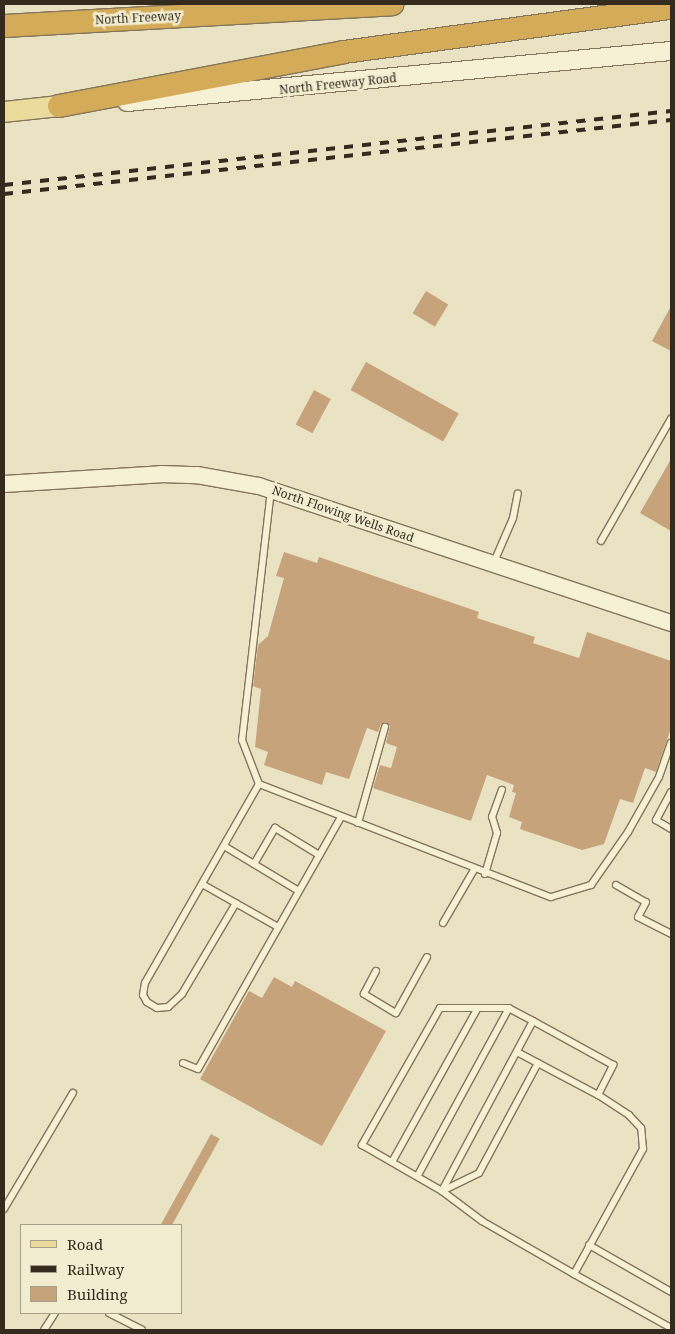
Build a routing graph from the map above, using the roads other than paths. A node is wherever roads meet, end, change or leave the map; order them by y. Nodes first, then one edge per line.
1 (392, 4) edge
2 (671, 8) edge
3 (4, 26) edge
4 (671, 51) edge
5 (60, 106) junction
6 (4, 112) edge
7 (671, 418) edge
8 (4, 484) edge
9 (271, 489) junction
10 (518, 493) dead end
11 (601, 541) dead end
12 (493, 564) junction
13 (671, 623) edge
14 (385, 728) dead end
15 (671, 743) edge
16 (259, 784) junction
17 (502, 790) dead end
18 (671, 792) edge
19 (341, 817) junction
20 (358, 823) junction
21 (671, 829) edge
22 (224, 846) junction
23 (319, 855) junction
24 (254, 864) junction
25 (474, 870) junction
26 (485, 874) junction
27 (202, 884) junction
28 (616, 885) dead end
29 (299, 891) junction
30 (236, 903) junction
31 (443, 923) dead end
32 (278, 927) junction
33 (671, 934) edge
34 (427, 957) dead end
35 (376, 971) dead end
36 (509, 1008) junction
37 (477, 1010) junction
38 (533, 1021) junction
39 (517, 1052) junction
40 (183, 1063) dead end
41 (538, 1063) junction
42 (73, 1093) dead end
43 (598, 1095) junction
44 (392, 1162) junction
45 (418, 1175) junction
46 (442, 1191) junction
47 (4, 1208) edge
48 (589, 1246) junction
49 (574, 1274) junction
50 (671, 1292) edge
51 (54, 1314) edge
52 (111, 1314) edge
53 (671, 1328) edge
54 (44, 1330) edge
55 (142, 1330) edge

1 - 3 highway, North Freeway
2 - 5 highway
4 - 5 main road, North Freeway Road
5 - 6 main road, North Freeway Road
7 - 11 lane
8 - 9 street, North Flowing Wells Road
9 - 12 street, North Flowing Wells Road
9 - 16 lane
10 - 12 lane
12 - 13 street, North Flowing Wells Road
14 - 20 lane
15 - 26 lane
16 - 19 lane
16 - 22 lane
17 - 26 lane
18 - 21 lane
19 - 20 lane
19 - 23 lane
20 - 25 lane
22 - 24 lane
22 - 27 lane
23 - 24 lane
23 - 29 lane
24 - 29 lane
25 - 26 lane
25 - 31 lane
27 - 30 lane
27 - 30 lane
28 - 33 lane
29 - 32 lane
30 - 32 lane
32 - 40 lane
34 - 35 lane
36 - 37 lane
36 - 38 lane
36 - 45 lane
37 - 44 lane
37 - 44 lane
38 - 39 lane
38 - 43 lane
39 - 41 lane
39 - 46 lane
41 - 43 lane
41 - 46 lane
42 - 47 lane
43 - 48 lane
44 - 45 lane
45 - 46 lane
46 - 49 lane
48 - 49 lane
48 - 50 lane
49 - 53 lane
51 - 54 lane
52 - 55 lane

